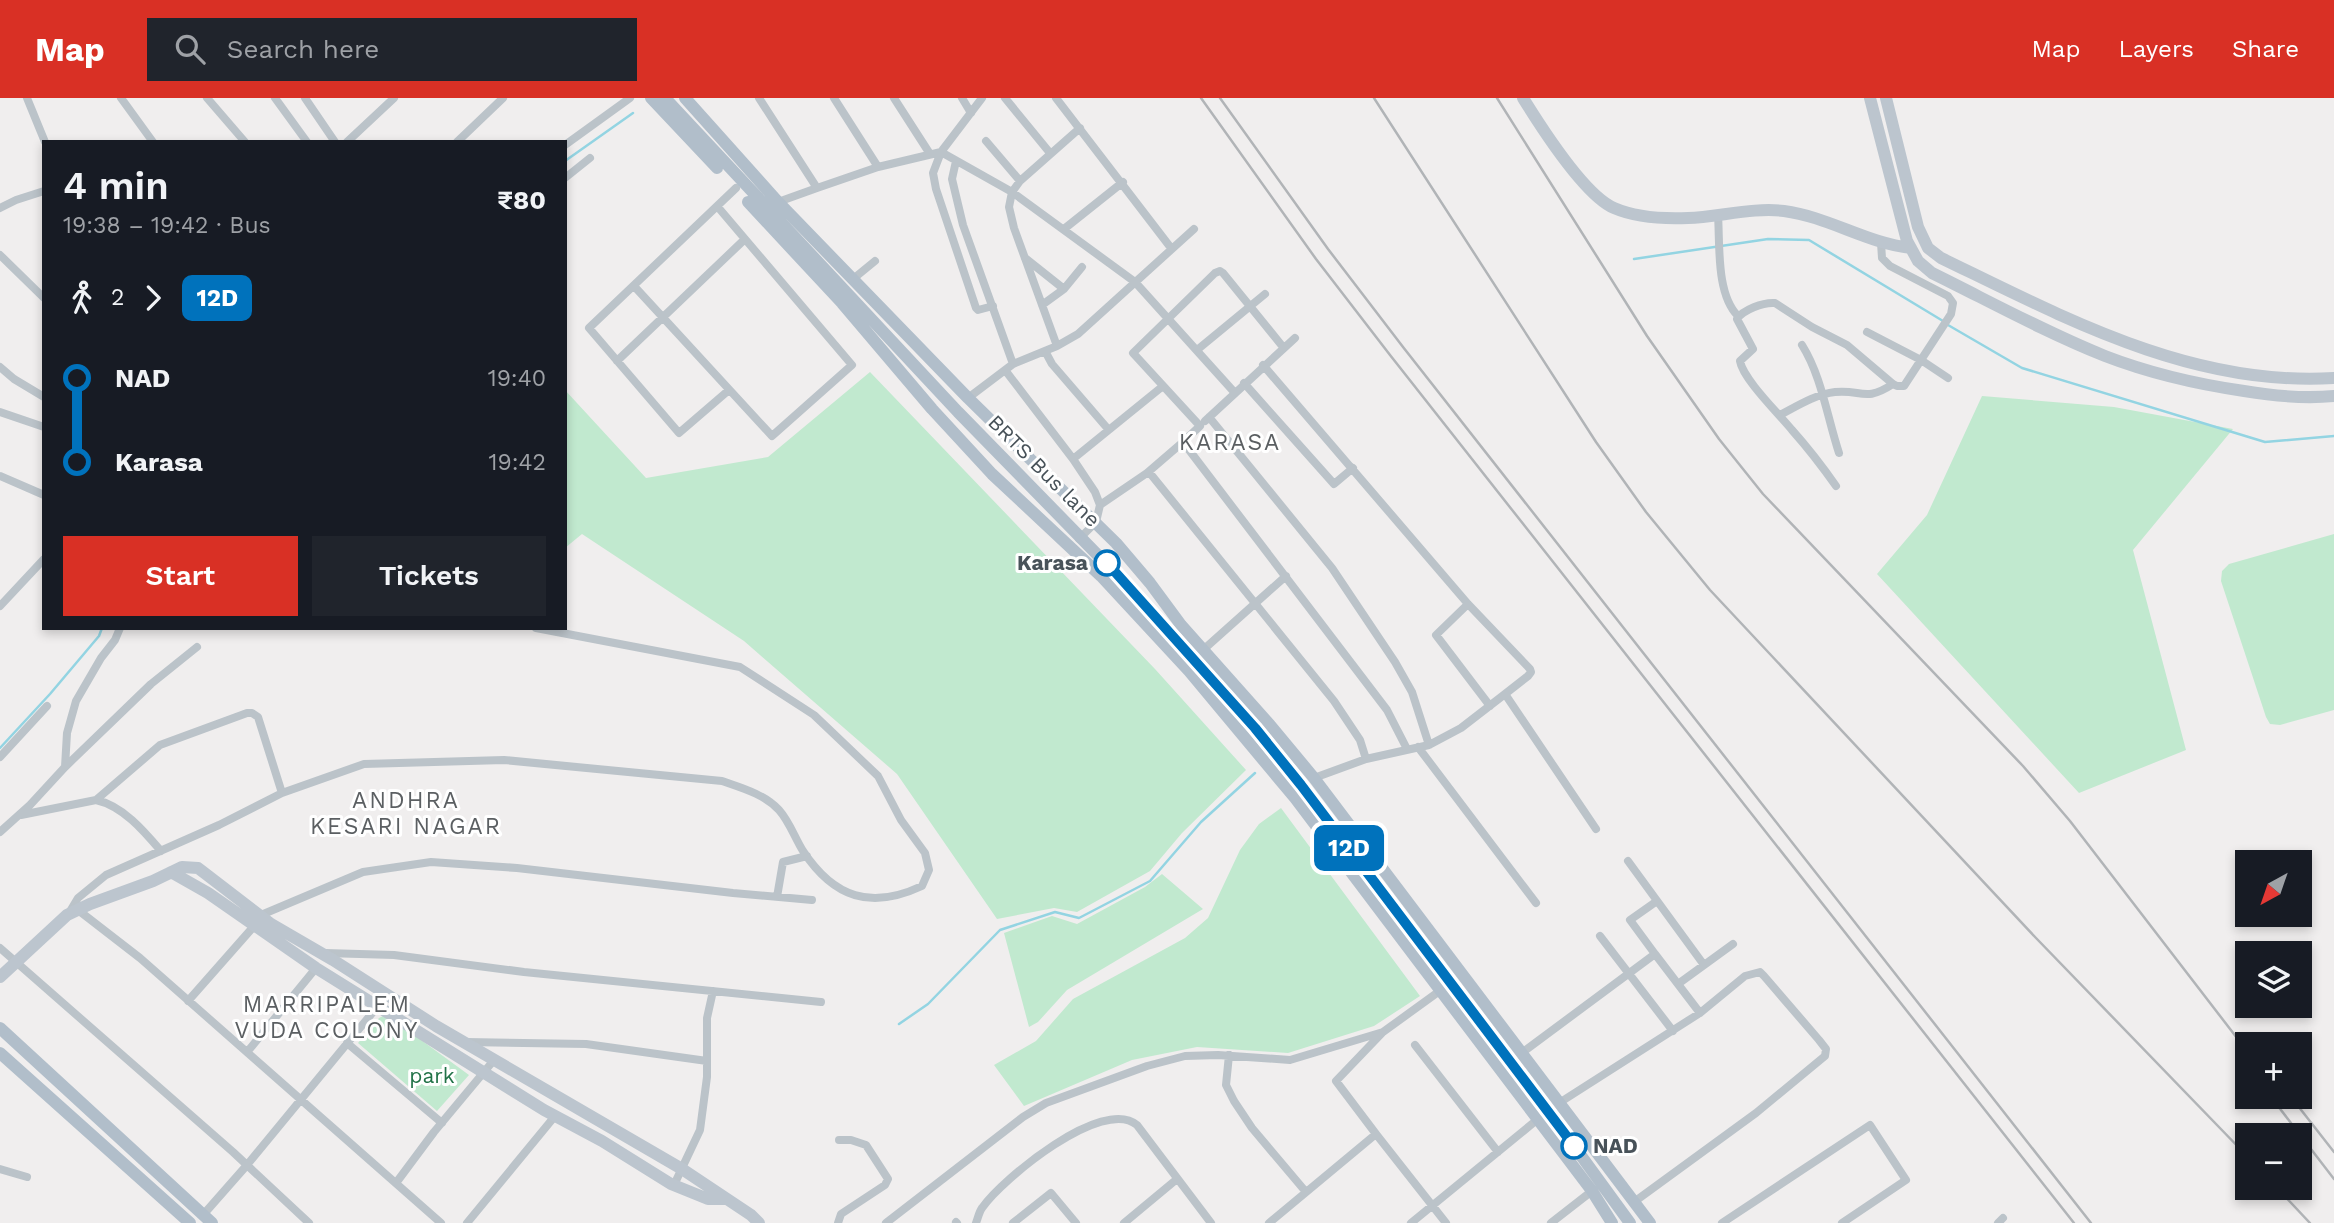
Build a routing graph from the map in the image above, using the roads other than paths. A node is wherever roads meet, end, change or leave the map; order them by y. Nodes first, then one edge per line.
1 (27, 98) edge
2 (121, 98) edge
3 (207, 98) edge
4 (275, 98) edge
5 (305, 98) edge
6 (394, 98) edge
7 (503, 98) edge
8 (630, 98) edge
9 (651, 98) edge
10 (665, 98) edge
11 (685, 98) edge
12 (759, 98) edge
13 (834, 98) edge
14 (894, 98) edge
15 (962, 98) edge
16 (982, 98) edge
17 (1005, 98) edge
18 (1056, 98) edge
19 (1523, 98) edge
20 (1870, 98) edge
21 (1886, 98) edge
22 (971, 113) junction
23 (1080, 128) junction
24 (44, 140) edge
25 (152, 140) edge
26 (243, 140) edge
27 (306, 140) edge
28 (334, 140) edge
29 (349, 140) edge
30 (459, 140) edge
31 (986, 141) dead end
32 (567, 144) edge
33 (1050, 153) junction
34 (930, 155) junction
35 (949, 157) junction
36 (590, 158) dead end
37 (878, 167) junction
38 (567, 176) edge
39 (1020, 181) junction
40 (1123, 182) junction
41 (736, 188) junction
42 (817, 188) junction
43 (42, 192) edge
44 (1012, 192) junction
45 (778, 202) junction
46 (717, 206) junction
47 (0, 208) edge
48 (1718, 215) junction
49 (1064, 229) junction
50 (1194, 229) dead end
51 (745, 239) junction
52 (1881, 243) junction
53 (1171, 248) junction
54 (1911, 248) junction
55 (0, 255) edge
56 (1023, 257) junction
57 (875, 261) dead end
58 (1082, 267) dead end
59 (853, 279) junction
60 (1135, 282) junction
61 (634, 286) junction
62 (1064, 289) junction
63 (1265, 294) dead end
64 (42, 296) edge
65 (1042, 305) junction
66 (1250, 306) junction
67 (986, 308) junction
68 (1738, 316) junction
69 (662, 317) junction
70 (1168, 320) junction
71 (1867, 332) dead end
72 (1295, 338) dead end
73 (1802, 345) dead end
74 (1057, 346) junction
75 (1283, 347) junction
76 (1197, 350) junction
77 (1045, 351) junction
78 (1921, 359) junction
79 (617, 361) junction
80 (1263, 365) junction
81 (0, 367) edge
82 (1005, 370) junction
83 (1948, 378) dead end
84 (2334, 378) edge
85 (1244, 383) junction
86 (1893, 384) junction
87 (1163, 386) junction
88 (729, 390) junction
89 (1235, 393) junction
90 (1822, 395) junction
91 (42, 396) edge
92 (2334, 396) edge
93 (968, 398) junction
94 (0, 412) edge
95 (1780, 415) junction
96 (1209, 417) junction
97 (42, 426) edge
98 (1200, 426) junction
99 (1108, 429) junction
100 (1183, 442) junction
101 (1839, 453) dead end
102 (1073, 458) junction
103 (1353, 468) junction
104 (1149, 472) junction
105 (0, 476) edge
106 (1836, 486) dead end
107 (42, 494) edge
108 (1100, 505) junction
109 (1096, 522) junction
110 (1081, 537) junction
111 (1071, 547) junction
112 (42, 561) edge
113 (1286, 576) junction
114 (1256, 604) junction
115 (1468, 604) junction
116 (0, 606) edge
117 (119, 630) edge
118 (546, 630) edge
119 (197, 647) dead end
120 (1203, 650) junction
121 (1505, 694) junction
122 (47, 706) dead end
123 (1490, 706) junction
124 (1429, 745) junction
125 (1418, 747) junction
126 (1407, 749) junction
127 (0, 757) edge
128 (1366, 759) junction
129 (65, 767) junction
130 (1314, 778) junction
131 (282, 793) junction
132 (96, 800) junction
133 (18, 816) junction
134 (1596, 829) dead end
135 (0, 832) edge
136 (161, 851) junction
137 (807, 856) junction
138 (1628, 861) dead end
139 (778, 897) junction
140 (812, 900) dead end
141 (1657, 901) junction
142 (1536, 903) dead end
143 (73, 913) junction
144 (258, 920) junction
145 (1600, 936) dead end
146 (1733, 944) dead end
147 (0, 948) edge
148 (322, 953) junction
149 (1655, 954) junction
150 (16, 963) junction
151 (1704, 965) junction
152 (316, 968) junction
153 (1629, 973) junction
154 (0, 976) edge
155 (1678, 984) junction
156 (1441, 990) junction
157 (713, 991) junction
158 (387, 995) junction
159 (188, 1001) junction
160 (821, 1002) dead end
161 (378, 1007) junction
162 (1700, 1013) junction
163 (0, 1028) edge
164 (1673, 1031) junction
165 (1383, 1032) junction
166 (466, 1042) junction
167 (347, 1044) junction
168 (1415, 1045) dead end
169 (247, 1051) junction
170 (1523, 1052) junction
171 (0, 1053) edge
172 (1229, 1055) junction
173 (494, 1060) junction
174 (707, 1061) junction
175 (485, 1072) junction
176 (302, 1098) junction
177 (1559, 1103) junction
178 (555, 1116) junction
179 (1538, 1119) junction
180 (442, 1123) junction
181 (1376, 1134) junction
182 (839, 1140) dead end
183 (1498, 1152) junction
184 (247, 1165) junction
185 (0, 1169) edge
186 (682, 1169) junction
187 (27, 1177) dead end
188 (1177, 1179) junction
189 (396, 1183) junction
190 (674, 1185) junction
191 (1592, 1191) junction
192 (1306, 1192) junction
193 (725, 1199) junction
194 (1634, 1202) junction
195 (1432, 1206) junction
196 (207, 1219) edge
197 (190, 1223) edge
198 (309, 1223) edge
199 (441, 1223) edge
200 (467, 1223) edge
201 (759, 1223) edge
202 (838, 1223) edge
203 (886, 1223) edge
204 (976, 1223) edge
205 (1013, 1223) edge
206 (1076, 1223) edge
207 (1124, 1223) edge
208 (1211, 1223) edge
209 (1269, 1223) edge
210 (1411, 1223) edge
211 (1446, 1223) edge
212 (1551, 1223) edge
213 (1612, 1223) edge
214 (1630, 1223) edge
215 (1650, 1223) edge
216 (1722, 1223) edge
217 (1842, 1223) edge

1 - 24 street
2 - 25 street
3 - 26 street
4 - 27 street
5 - 28 street
6 - 29 street
7 - 30 street
8 - 32 street
9 - 41 main road
10 - 110 main road, BRTS Bus lane
11 - 45 main road
12 - 42 street
13 - 37 street
14 - 34 street
15 - 22 street
16 - 22 street
17 - 33 street
18 - 23 street
19 - 48 street
20 - 54 street
21 - 84 street
22 - 35 street
23 - 33 street
23 - 40 street
31 - 39 street
33 - 39 street
34 - 35 street
34 - 37 street
35 - 44 street
35 - 67 street
35 - 67 street
36 - 38 street
37 - 42 street
39 - 44 street
40 - 49 street
40 - 53 street
41 - 46 street
41 - 111 main road
42 - 45 street
43 - 47 street
44 - 49 street
44 - 56 street
45 - 59 main road
46 - 51 street
46 - 61 street
48 - 52 street
48 - 68 street
49 - 60 street
50 - 53 street
51 - 69 street
51 - 88 street
52 - 54 street
52 - 78 street
53 - 60 street
54 - 92 street
55 - 64 street
56 - 62 street
56 - 65 street
57 - 59 street
58 - 62 street
59 - 93 main road
60 - 70 street
60 - 74 street
61 - 69 street
61 - 79 street
62 - 65 street
63 - 66 street
65 - 74 street
66 - 70 street
66 - 75 street
66 - 76 street
67 - 82 street
68 - 86 street
68 - 95 street
69 - 79 street
69 - 88 street
70 - 76 street
70 - 87 street
71 - 78 street
72 - 75 street
73 - 90 street
74 - 77 street
75 - 80 street
76 - 89 street
77 - 82 street
77 - 99 street
78 - 83 street
78 - 86 street
79 - 88 street
80 - 85 street
80 - 103 street
81 - 91 street
82 - 93 street
82 - 102 street
85 - 89 street
85 - 103 street
86 - 90 street
87 - 98 street
87 - 99 street
89 - 96 street
90 - 95 street
90 - 101 street
93 - 109 main road
94 - 97 street
95 - 106 street
96 - 98 street
96 - 124 street
98 - 100 street
99 - 102 street
100 - 104 street
100 - 113 street
102 - 108 street
103 - 115 street
104 - 108 street
104 - 114 street
105 - 107 street
108 - 109 street
109 - 110 street
109 - 120 main road
110 - 111 street
110 - 214 main road, BRTS Bus lane
111 - 156 main road
112 - 116 street
113 - 114 street
113 - 126 street
114 - 120 street
114 - 128 street
115 - 121 street
115 - 123 street
117 - 129 street
118 - 137 street
119 - 129 street
120 - 130 main road
121 - 123 street
121 - 134 street
122 - 127 street
123 - 124 street
124 - 125 street
125 - 126 street
125 - 142 street
126 - 128 street
128 - 130 street
129 - 133 street
130 - 170 main road
131 - 132 street
131 - 136 street
131 - 137 street
132 - 133 street
132 - 136 street
133 - 135 street
136 - 143 street
137 - 139 street
138 - 141 street
139 - 140 street
139 - 144 street
141 - 149 street
141 - 151 street
143 - 144 street
143 - 150 street
143 - 159 street
144 - 148 street
144 - 152 street
144 - 159 street
145 - 153 street
146 - 151 street
147 - 150 street
148 - 157 street
148 - 158 street
149 - 153 street
149 - 155 street
150 - 154 street
150 - 184 street
151 - 155 street
152 - 161 street
152 - 169 street
153 - 164 street
153 - 170 street
155 - 162 street
156 - 165 street
156 - 179 main road
157 - 160 street
157 - 174 street
158 - 161 street
158 - 166 street
159 - 169 street
161 - 167 street
161 - 175 street
162 - 164 street
162 - 194 street
163 - 196 main road
164 - 177 street
165 - 172 street
165 - 181 street
166 - 173 street
166 - 174 street
167 - 176 street
167 - 180 street
168 - 183 street
169 - 176 street
170 - 177 main road
171 - 197 main road
172 - 192 street
172 - 203 street
173 - 175 street
173 - 186 street
174 - 186 street
175 - 178 street
175 - 180 street
176 - 184 street
176 - 189 street
177 - 194 main road
178 - 190 street
178 - 200 street
179 - 183 street
179 - 191 main road
180 - 189 street
181 - 192 street
181 - 195 street
182 - 202 street
183 - 195 street
184 - 196 street
184 - 198 street
185 - 187 street
186 - 190 street
186 - 193 street
188 - 204 street
188 - 207 street
188 - 208 street
189 - 199 street
190 - 193 street
191 - 212 street
191 - 213 main road
192 - 209 street
193 - 201 street
194 - 215 main road
195 - 210 street
195 - 211 street
205 - 206 street
216 - 217 street

